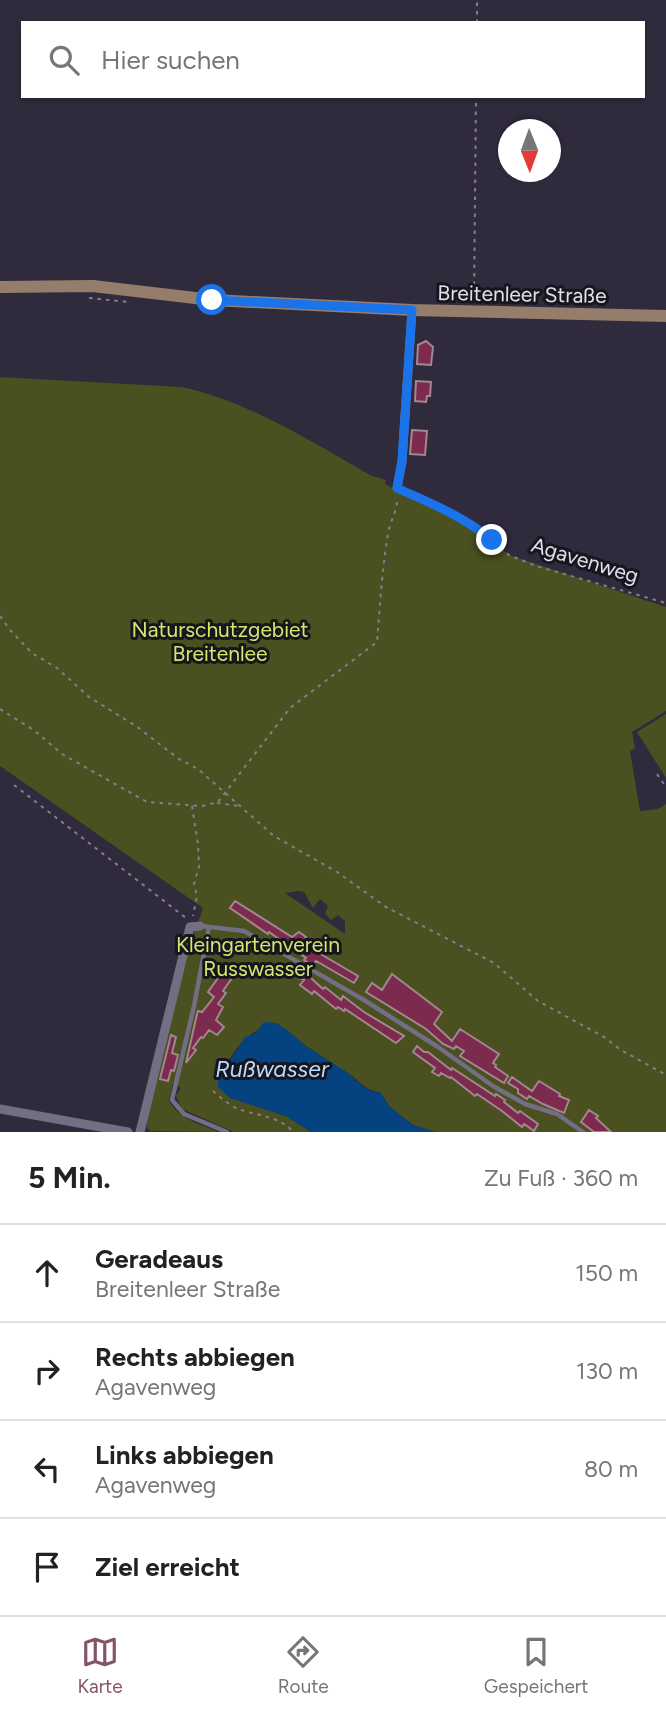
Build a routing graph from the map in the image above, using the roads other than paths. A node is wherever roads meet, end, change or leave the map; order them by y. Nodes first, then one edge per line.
1 (0, 287) edge
2 (412, 310) junction
3 (666, 316) edge
4 (397, 488) road end
5 (200, 927) junction
6 (0, 1109) edge
7 (128, 1132) edge
8 (140, 1132) edge
9 (227, 1132) edge
10 (583, 1132) edge

1 - 2 main road, Breitenleer Straße
2 - 3 main road, Breitenleer Straße
2 - 4 street
5 - 8 street
5 - 9 lane
5 - 10 lane
6 - 7 street

